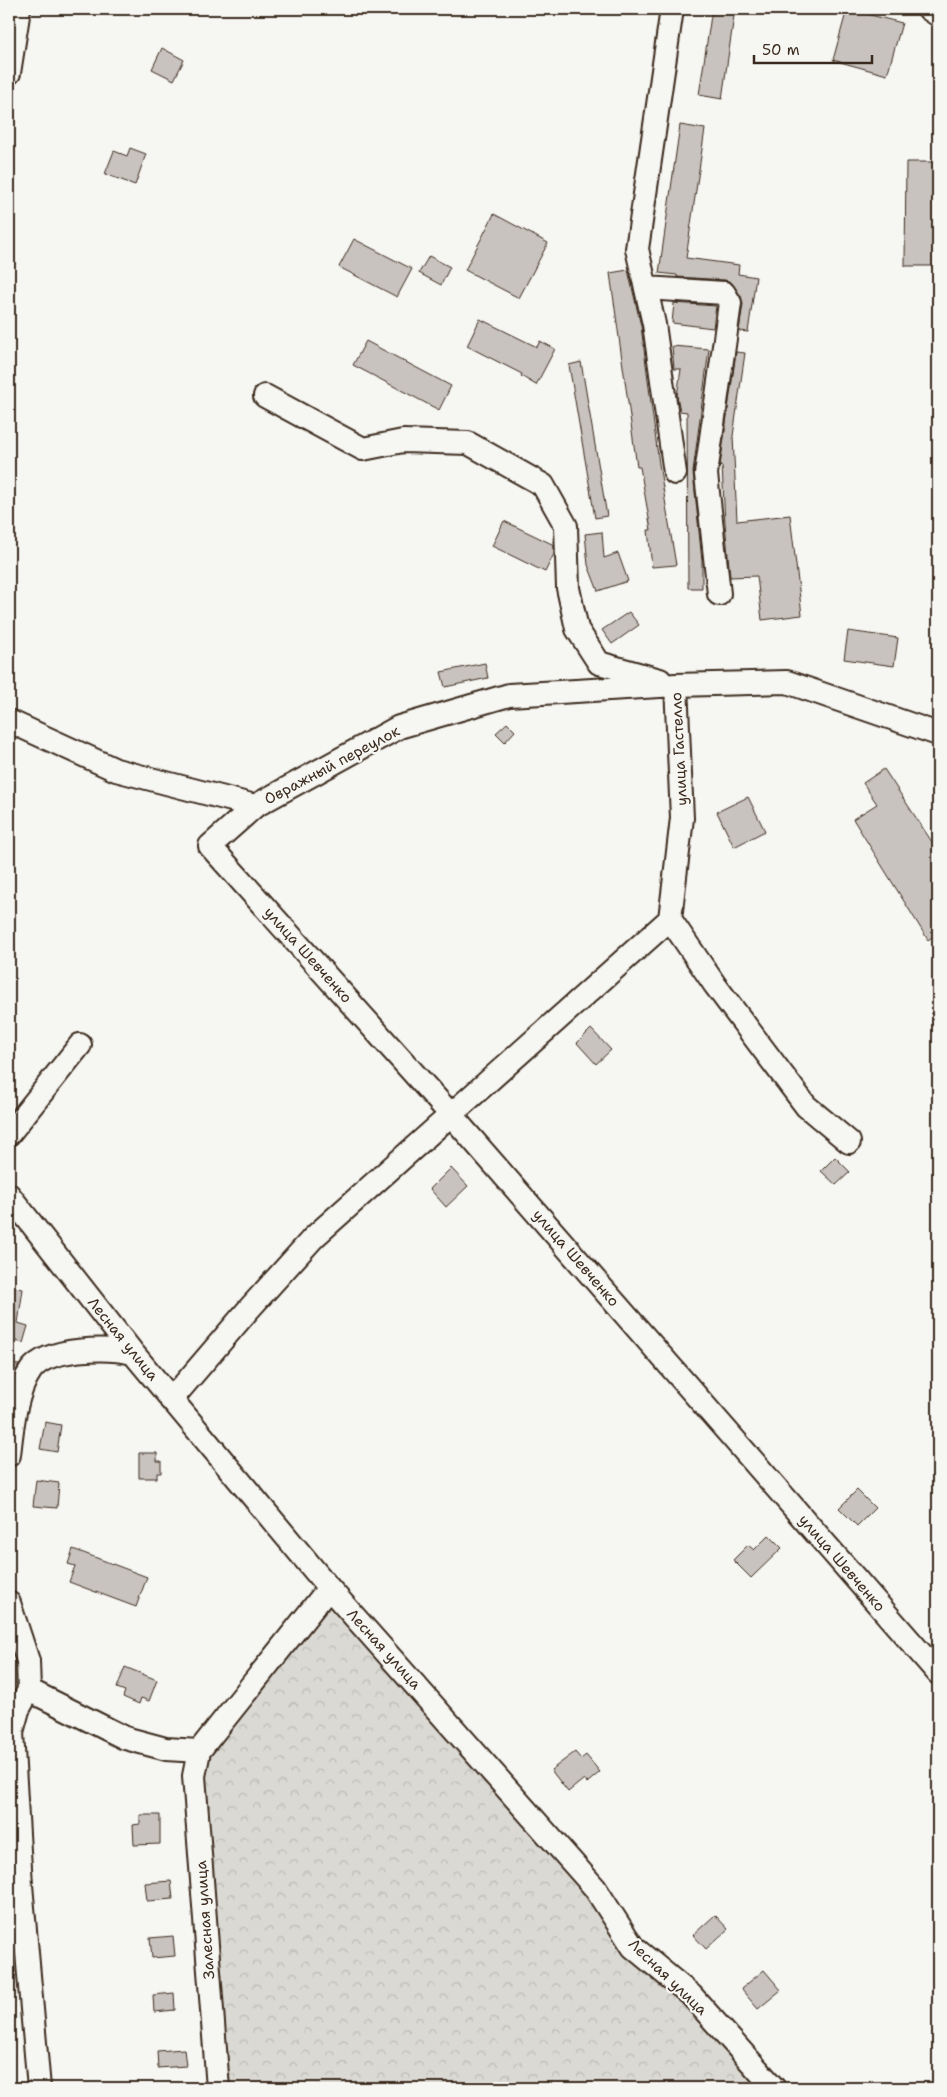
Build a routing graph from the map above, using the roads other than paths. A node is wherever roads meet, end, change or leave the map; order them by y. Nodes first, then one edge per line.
1 (19, 9) edge
2 (672, 9) edge
3 (928, 9) edge
4 (938, 15) edge
5 (9, 73) edge
6 (646, 288) junction
7 (265, 396) dead end
8 (675, 473) dead end
9 (720, 594) dead end
10 (676, 685) junction
11 (9, 721) edge
12 (938, 734) edge
13 (255, 806) junction
14 (210, 846) joint
15 (670, 919) junction
16 (80, 1045) dead end
17 (452, 1116) junction
18 (9, 1134) edge
19 (849, 1142) dead end
20 (9, 1195) edge
21 (133, 1353) junction
22 (172, 1400) junction
23 (9, 1455) edge
24 (330, 1588) junction
25 (9, 1603) edge
26 (938, 1673) edge
27 (29, 1690) junction
28 (199, 1752) junction
29 (39, 2088) edge
30 (218, 2088) edge
31 (774, 2088) edge

1 - 5 street
2 - 6 street
3 - 4 street
6 - 8 street
6 - 9 street
7 - 10 street, улица Гастелло
10 - 12 street, Овражный переулок
10 - 13 street, Овражный переулок
10 - 15 street, улица Гастелло
11 - 13 street
13 - 14 street, Овражный переулок
14 - 17 street, улица Шевченко
15 - 17 street
15 - 19 street
16 - 18 street
17 - 22 street
17 - 26 street, улица Шевченко
20 - 21 street, Лесная улица
21 - 22 street, Лесная улица
21 - 23 street
22 - 24 street, Лесная улица
24 - 28 street, Залесная улица
24 - 31 street, Лесная улица
25 - 27 street
27 - 28 street
27 - 29 street
28 - 30 street, Залесная улица

